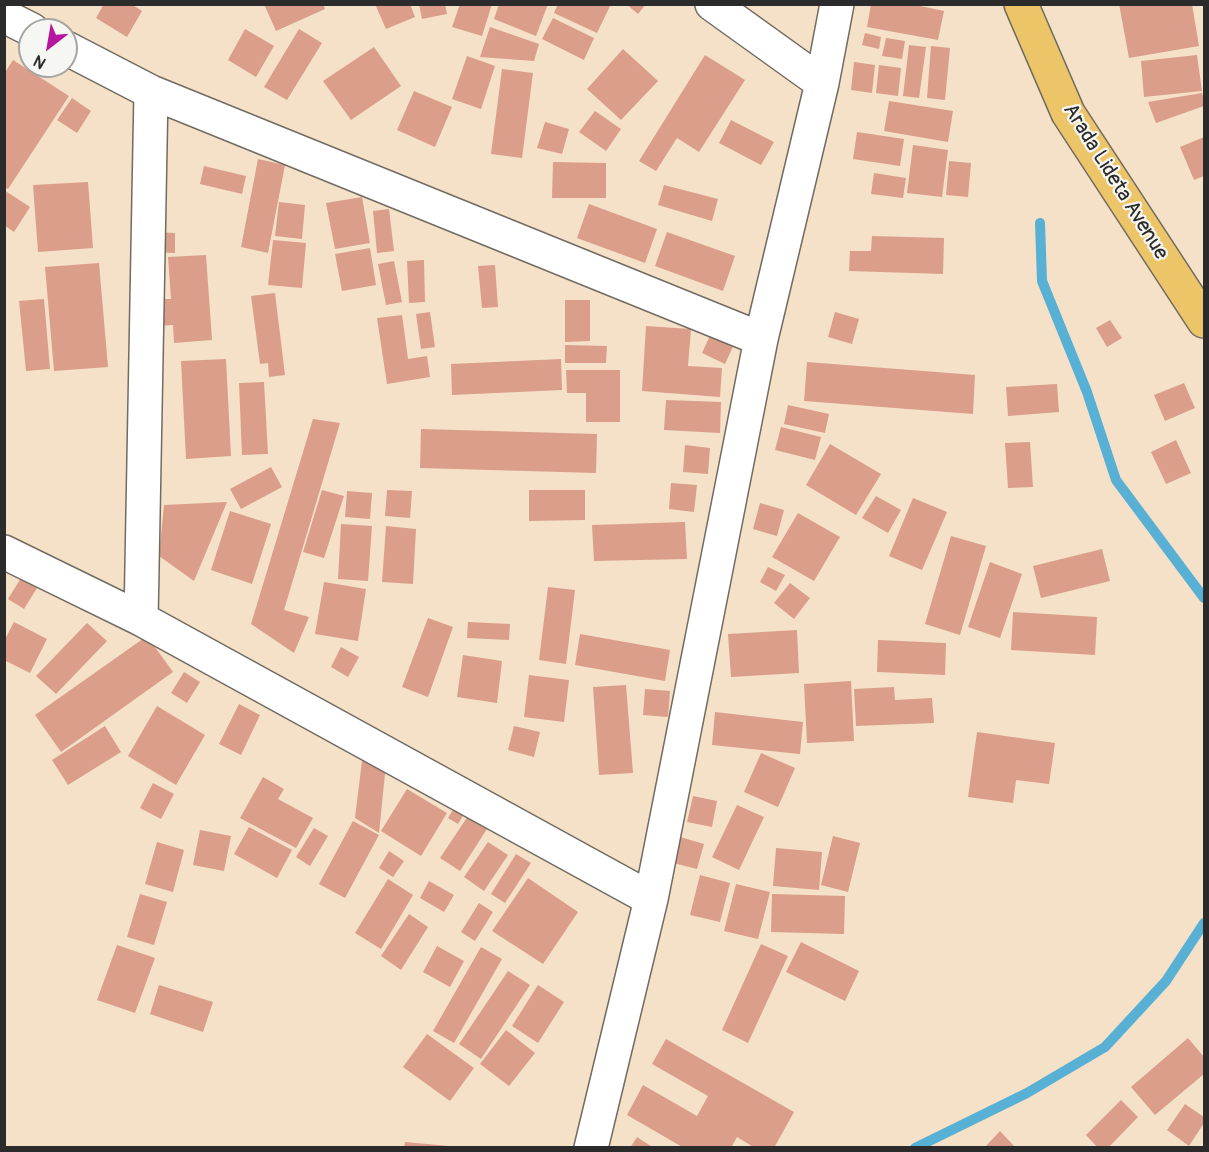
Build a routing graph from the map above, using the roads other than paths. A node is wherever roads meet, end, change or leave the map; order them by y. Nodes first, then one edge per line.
1 (712, 4) edge
2 (837, 4) edge
3 (1021, 4) edge
4 (4, 16) edge
5 (18, 23) edge
6 (78, 54) edge
7 (822, 83) junction
8 (151, 92) junction
9 (1204, 321) edge
10 (761, 339) junction
11 (4, 552) edge
12 (141, 619) junction
13 (651, 899) junction
14 (591, 1148) edge

1 - 7 street
2 - 7 street
3 - 9 highway, Arada Lideta Avenue
4 - 5 street
6 - 8 street
7 - 10 street
8 - 10 street
8 - 12 street
10 - 13 street
11 - 12 street
12 - 13 street
13 - 14 street

